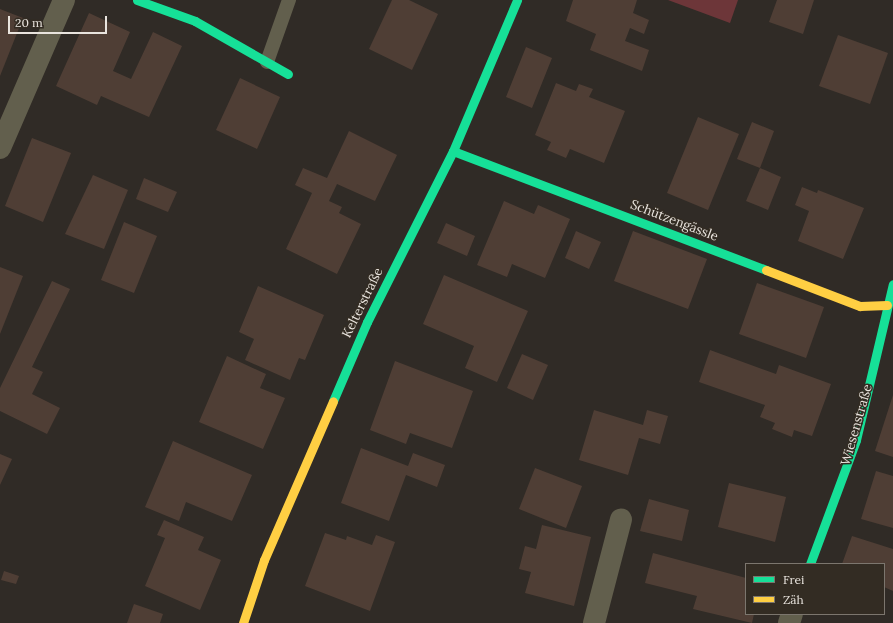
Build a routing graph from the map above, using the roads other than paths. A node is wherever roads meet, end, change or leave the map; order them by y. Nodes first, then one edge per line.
1 (64, 0) edge
2 (137, 0) edge
3 (289, 0) edge
4 (517, 0) edge
5 (267, 62) junction
6 (288, 74) dead end
7 (0, 148) edge
8 (454, 150) junction
9 (893, 284) edge
10 (887, 305) junction
11 (621, 519) dead end
12 (810, 563) edge
13 (243, 623) edge
14 (594, 623) edge

1 - 7 street
2 - 5 street
3 - 5 lane
4 - 8 street, Kelterstraße
5 - 6 street
8 - 10 street, Schützengässle
8 - 13 street, Kelterstraße
9 - 10 street, Wiesenstraße
10 - 12 street, Wiesenstraße
11 - 14 street

